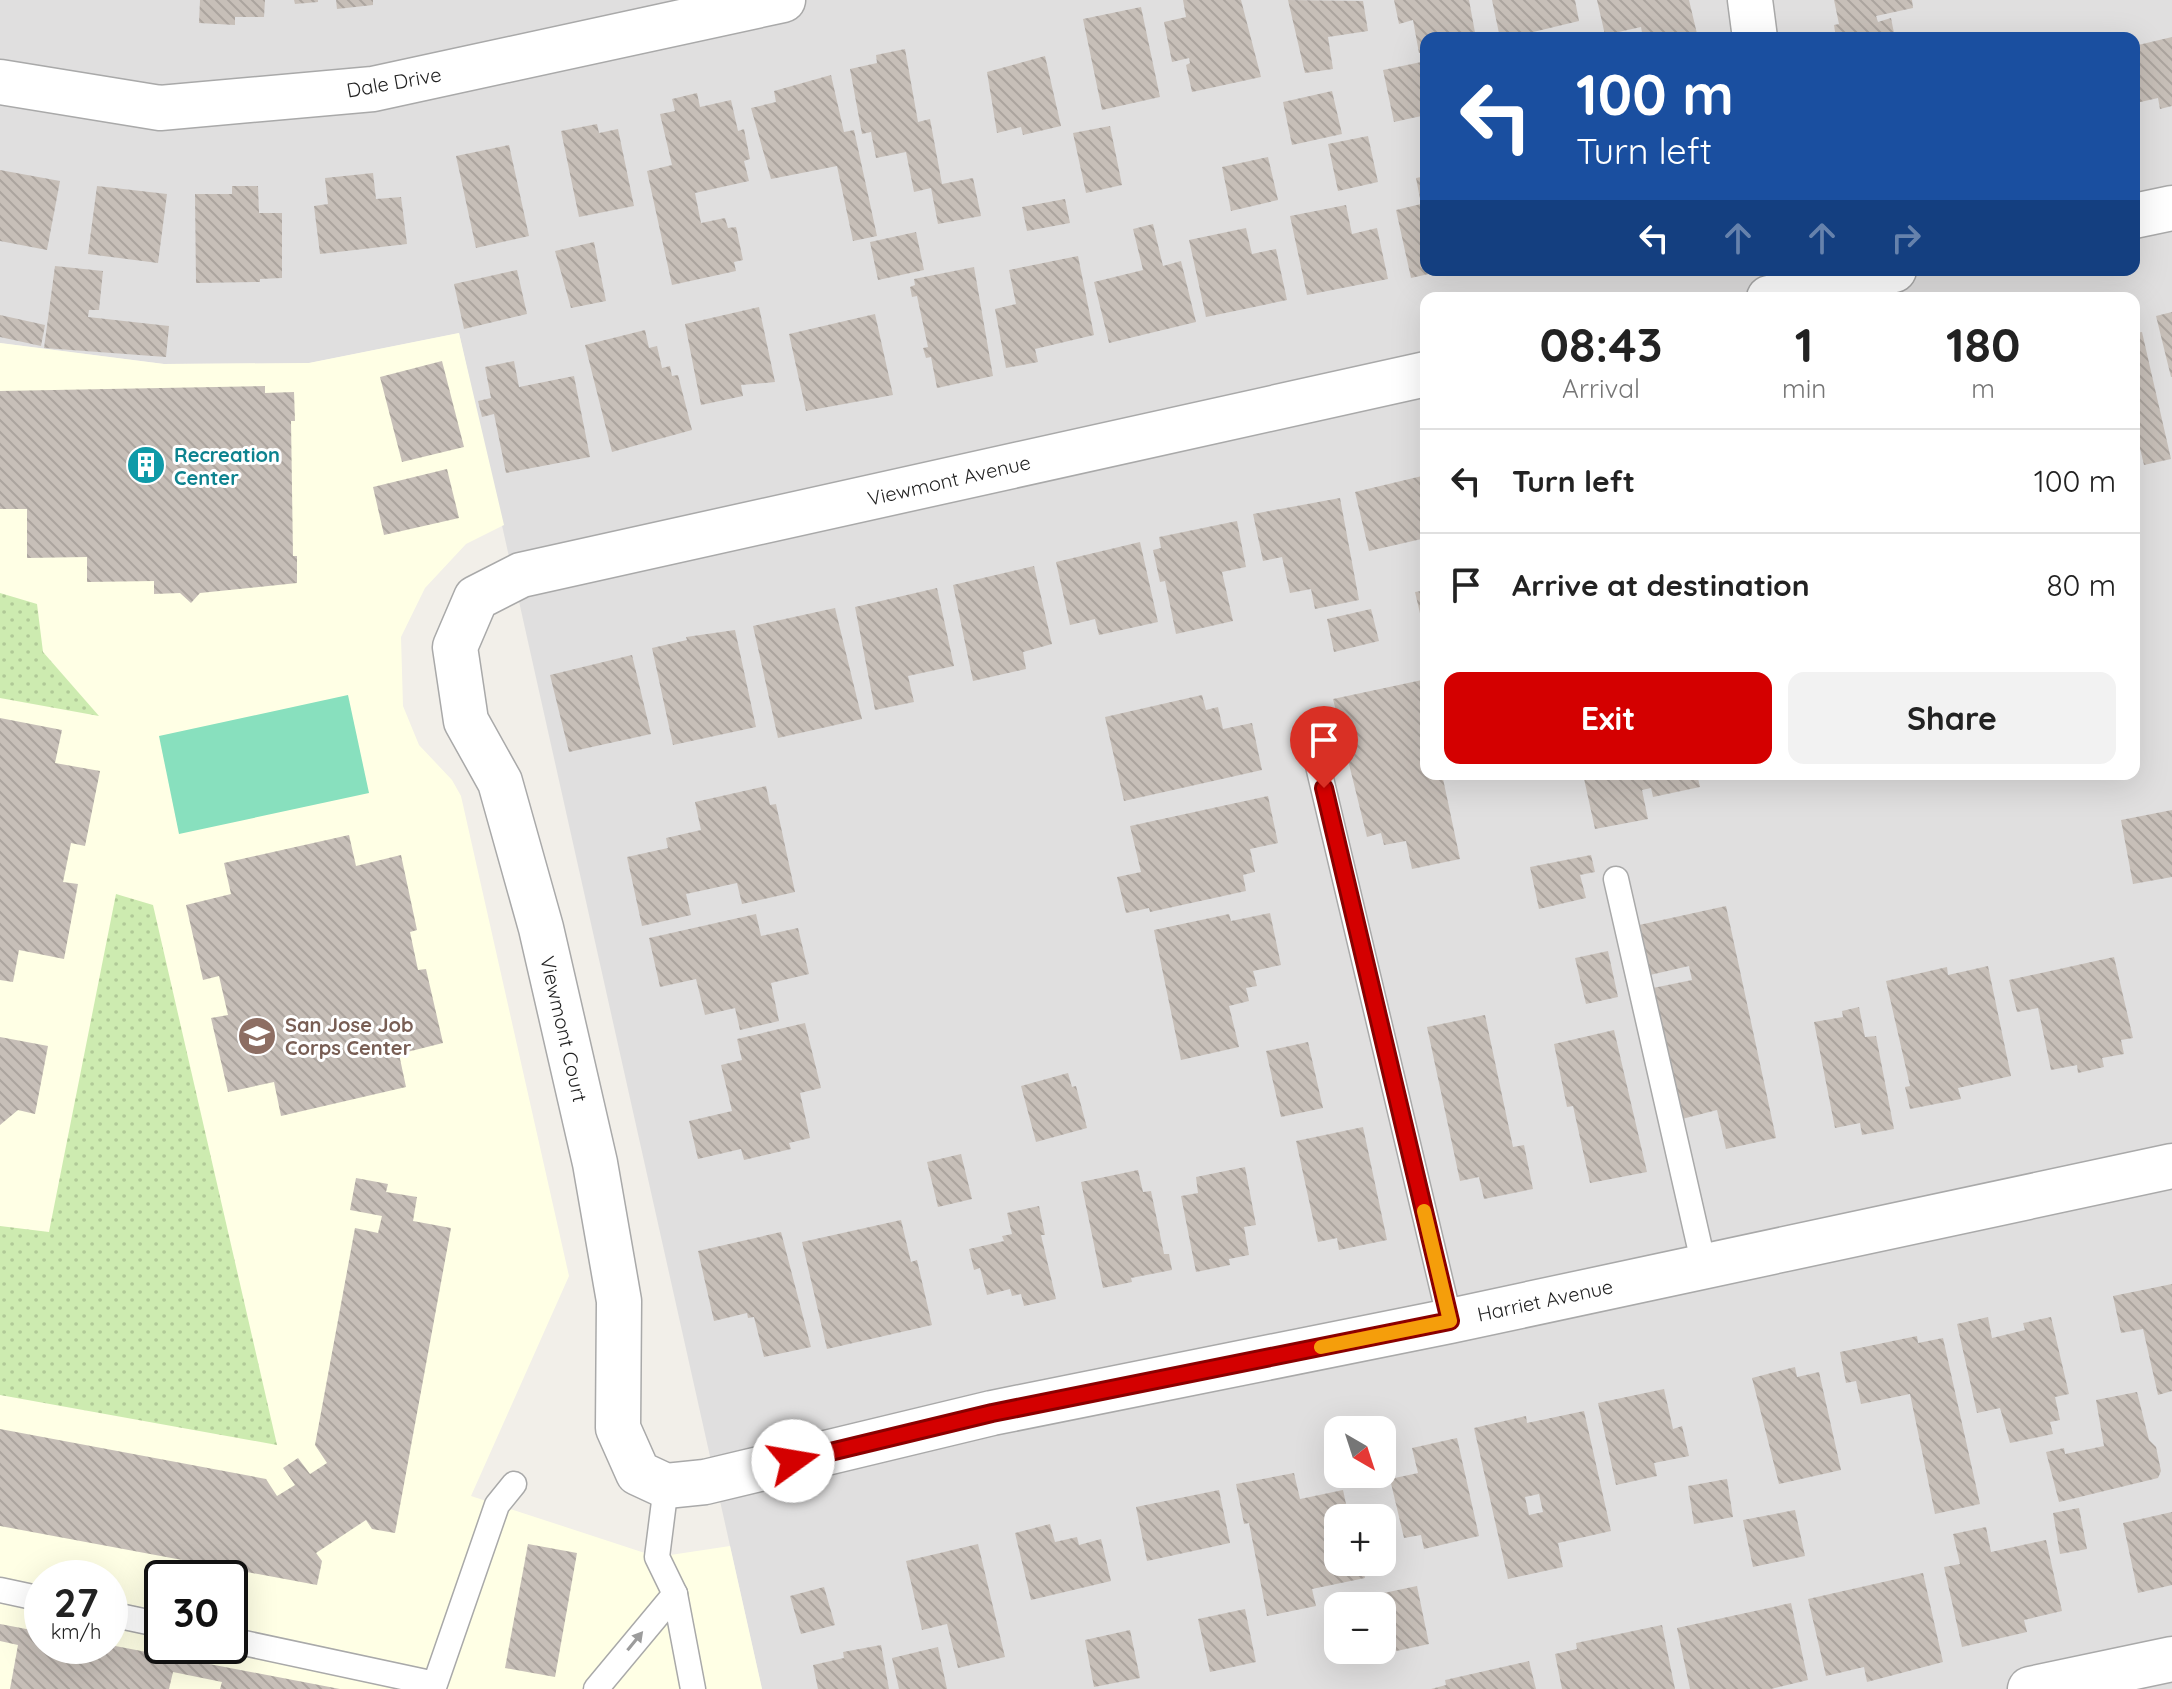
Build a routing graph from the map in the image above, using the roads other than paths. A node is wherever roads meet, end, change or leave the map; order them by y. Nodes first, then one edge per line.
1 (783, 0) edge
2 (1750, 0) edge
3 (1754, 32) edge
4 (0, 82) edge
5 (2172, 208) edge
6 (2140, 215) edge
7 (1860, 276) edge
8 (1779, 290) edge
9 (1420, 375) edge
10 (476, 598) joint
11 (1309, 728) dead end
12 (1616, 879) dead end
13 (2172, 1166) edge
14 (1704, 1266) junction
15 (1450, 1321) junction
16 (652, 1480) junction
17 (514, 1484) dead end
18 (0, 1590) edge
19 (675, 1594) junction
20 (24, 1595) edge
21 (248, 1644) edge
22 (2172, 1659) edge
23 (2080, 1683) edge
24 (596, 1689) edge
25 (693, 1689) edge
26 (2030, 1689) edge

1 - 4 street, Dale Drive
2 - 3 street
5 - 6 street
7 - 8 street
9 - 10 street, Viewmont Avenue
10 - 16 street, Viewmont Court
11 - 15 lane
12 - 14 lane
13 - 14 street, Harriet Avenue
14 - 15 street, Harriet Avenue
15 - 16 street, Harriet Avenue
16 - 19 lane
17 - 21 lane
18 - 20 lane
24 -> 19 lane
19 - 25 lane
22 - 23 street
23 - 26 street

